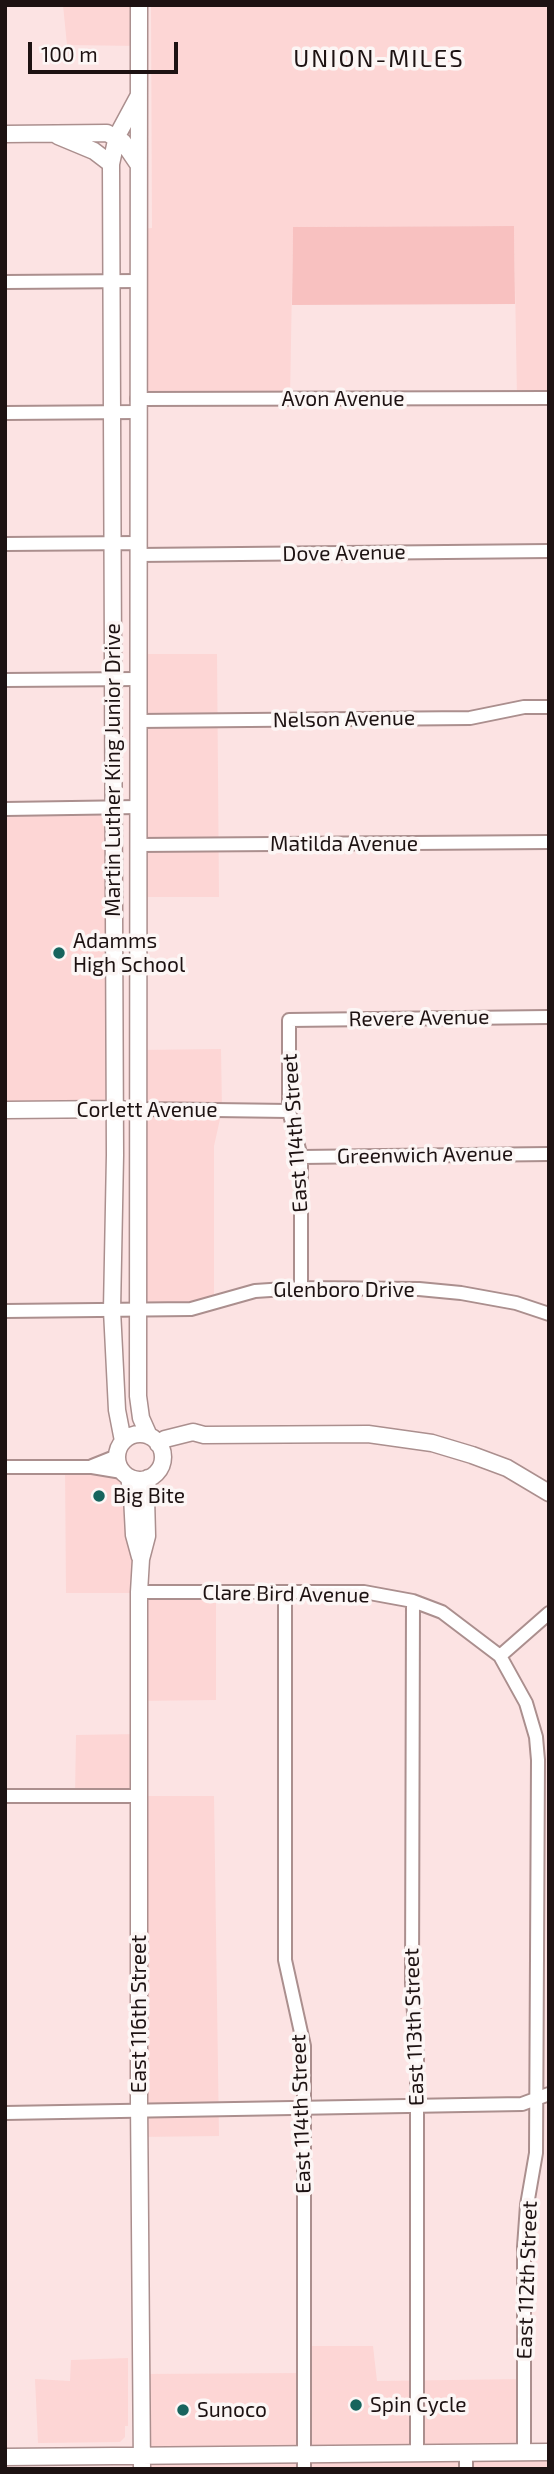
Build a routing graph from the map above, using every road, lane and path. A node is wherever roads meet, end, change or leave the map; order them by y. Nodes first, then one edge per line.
1 (139, 5) edge
2 (139, 94) junction
3 (5, 134) edge
4 (53, 134) junction
5 (112, 135) junction
6 (111, 164) junction
7 (139, 166) junction
8 (112, 281) junction
9 (138, 281) junction
10 (5, 282) edge
11 (549, 398) edge
12 (137, 406) junction
13 (112, 412) junction
14 (5, 413) edge
15 (112, 543) junction
16 (5, 544) edge
17 (138, 549) junction
18 (549, 551) edge
19 (112, 679) junction
20 (138, 679) junction
21 (5, 680) edge
22 (549, 707) edge
23 (138, 721) junction
24 (138, 807) junction
25 (113, 808) junction
26 (5, 809) edge
27 (549, 842) edge
28 (138, 845) junction
29 (549, 1017) edge
30 (289, 1020) joint
31 (114, 1109) junction
32 (138, 1109) junction
33 (5, 1110) edge
34 (289, 1111) junction
35 (549, 1154) edge
36 (301, 1157) junction
37 (301, 1288) junction
38 (112, 1310) junction
39 (139, 1310) junction
40 (5, 1311) edge
41 (549, 1314) edge
42 (156, 1445) junction
43 (123, 1462) junction
44 (5, 1467) edge
45 (148, 1478) junction
46 (549, 1493) edge
47 (141, 1559) junction
48 (139, 1592) junction
49 (285, 1593) junction
50 (413, 1601) junction
51 (549, 1613) edge
52 (500, 1656) junction
53 (5, 1796) edge
54 (139, 1796) junction
55 (542, 2096) edge
56 (417, 2105) junction
57 (304, 2107) junction
58 (139, 2110) junction
59 (5, 2113) edge
60 (524, 2452) junction
61 (549, 2452) edge
62 (417, 2453) junction
63 (5, 2457) edge
64 (466, 2460) edge
65 (304, 2461) edge
66 (142, 2462) edge

1 - 2 main road
2 - 5 main road
2 - 7 main road
3 - 4 main road
4 - 5 main road
4 - 6 main road
5 - 6 main road
5 - 7 main road
6 - 8 main road, Martin Luther King Junior Drive
7 - 9 main road, Martin Luther King Junior Drive
8 - 9 street
8 - 10 street
8 - 13 main road, Martin Luther King Junior Drive
9 - 12 main road, Martin Luther King Junior Drive
11 - 12 street, Avon Avenue
12 - 13 street, Avon Avenue
12 - 17 main road, Martin Luther King Junior Drive
13 - 14 street, Avon Avenue
13 - 15 main road, Martin Luther King Junior Drive
15 - 16 street, Dove Avenue
15 - 17 street, Dove Avenue
15 - 19 main road, Martin Luther King Junior Drive
17 - 18 street, Dove Avenue
17 - 20 main road, Martin Luther King Junior Drive
19 - 20 street
19 - 21 street
19 - 25 main road, Martin Luther King Junior Drive
20 - 23 main road, Martin Luther King Junior Drive
22 - 23 street, Nelson Avenue
23 - 24 main road, Martin Luther King Junior Drive
24 - 25 street
24 - 28 main road, Martin Luther King Junior Drive
25 - 26 street
25 - 31 main road, Martin Luther King Junior Drive
27 - 28 street, Matilda Avenue
28 - 32 main road, Martin Luther King Junior Drive
29 - 30 street, Revere Avenue
30 - 34 street, East 114th Street
31 - 32 main road, Corlett Avenue
31 - 33 main road, Corlett Avenue
31 - 38 main road, Martin Luther King Junior Drive
32 - 34 street, Corlett Avenue
32 - 39 main road, Martin Luther King Junior Drive
34 - 36 street, East 114th Street
35 - 36 street, Greenwich Avenue
36 - 37 street, East 114th Street
37 - 39 street, Glenboro Drive
37 - 41 street, Glenboro Drive
38 - 39 street, Glenboro Drive
38 - 40 street, Glenboro Drive
38 - 43 main road, Martin Luther King Junior Drive
39 - 42 main road, Martin Luther King Junior Drive
42 - 43 main road
42 - 45 main road
42 - 46 main road
43 - 44 street
43 - 45 main road
43 - 47 main road, East 116th Street
45 - 47 main road, East 116th Street
47 - 48 main road, East 116th Street
48 - 49 street, Clare Bird Avenue
48 - 54 main road, East 116th Street
49 - 50 street, Clare Bird Avenue
49 - 57 street, East 114th Street
50 - 52 street, Clare Bird Avenue
50 - 56 street, East 113th Street
51 - 52 street
52 - 55 street, East 112th Street
53 - 54 street
54 - 58 main road, East 116th Street
55 - 56 street
55 - 60 street, East 112th Street
56 - 57 street
56 - 62 street, East 113th Street
57 - 58 street
57 - 65 street, East 114th Street
58 - 59 street
58 - 66 main road, East 116th Street
60 - 61 main road
60 - 64 main road
62 - 64 main road
62 - 65 main road
63 - 66 main road
65 - 66 main road

